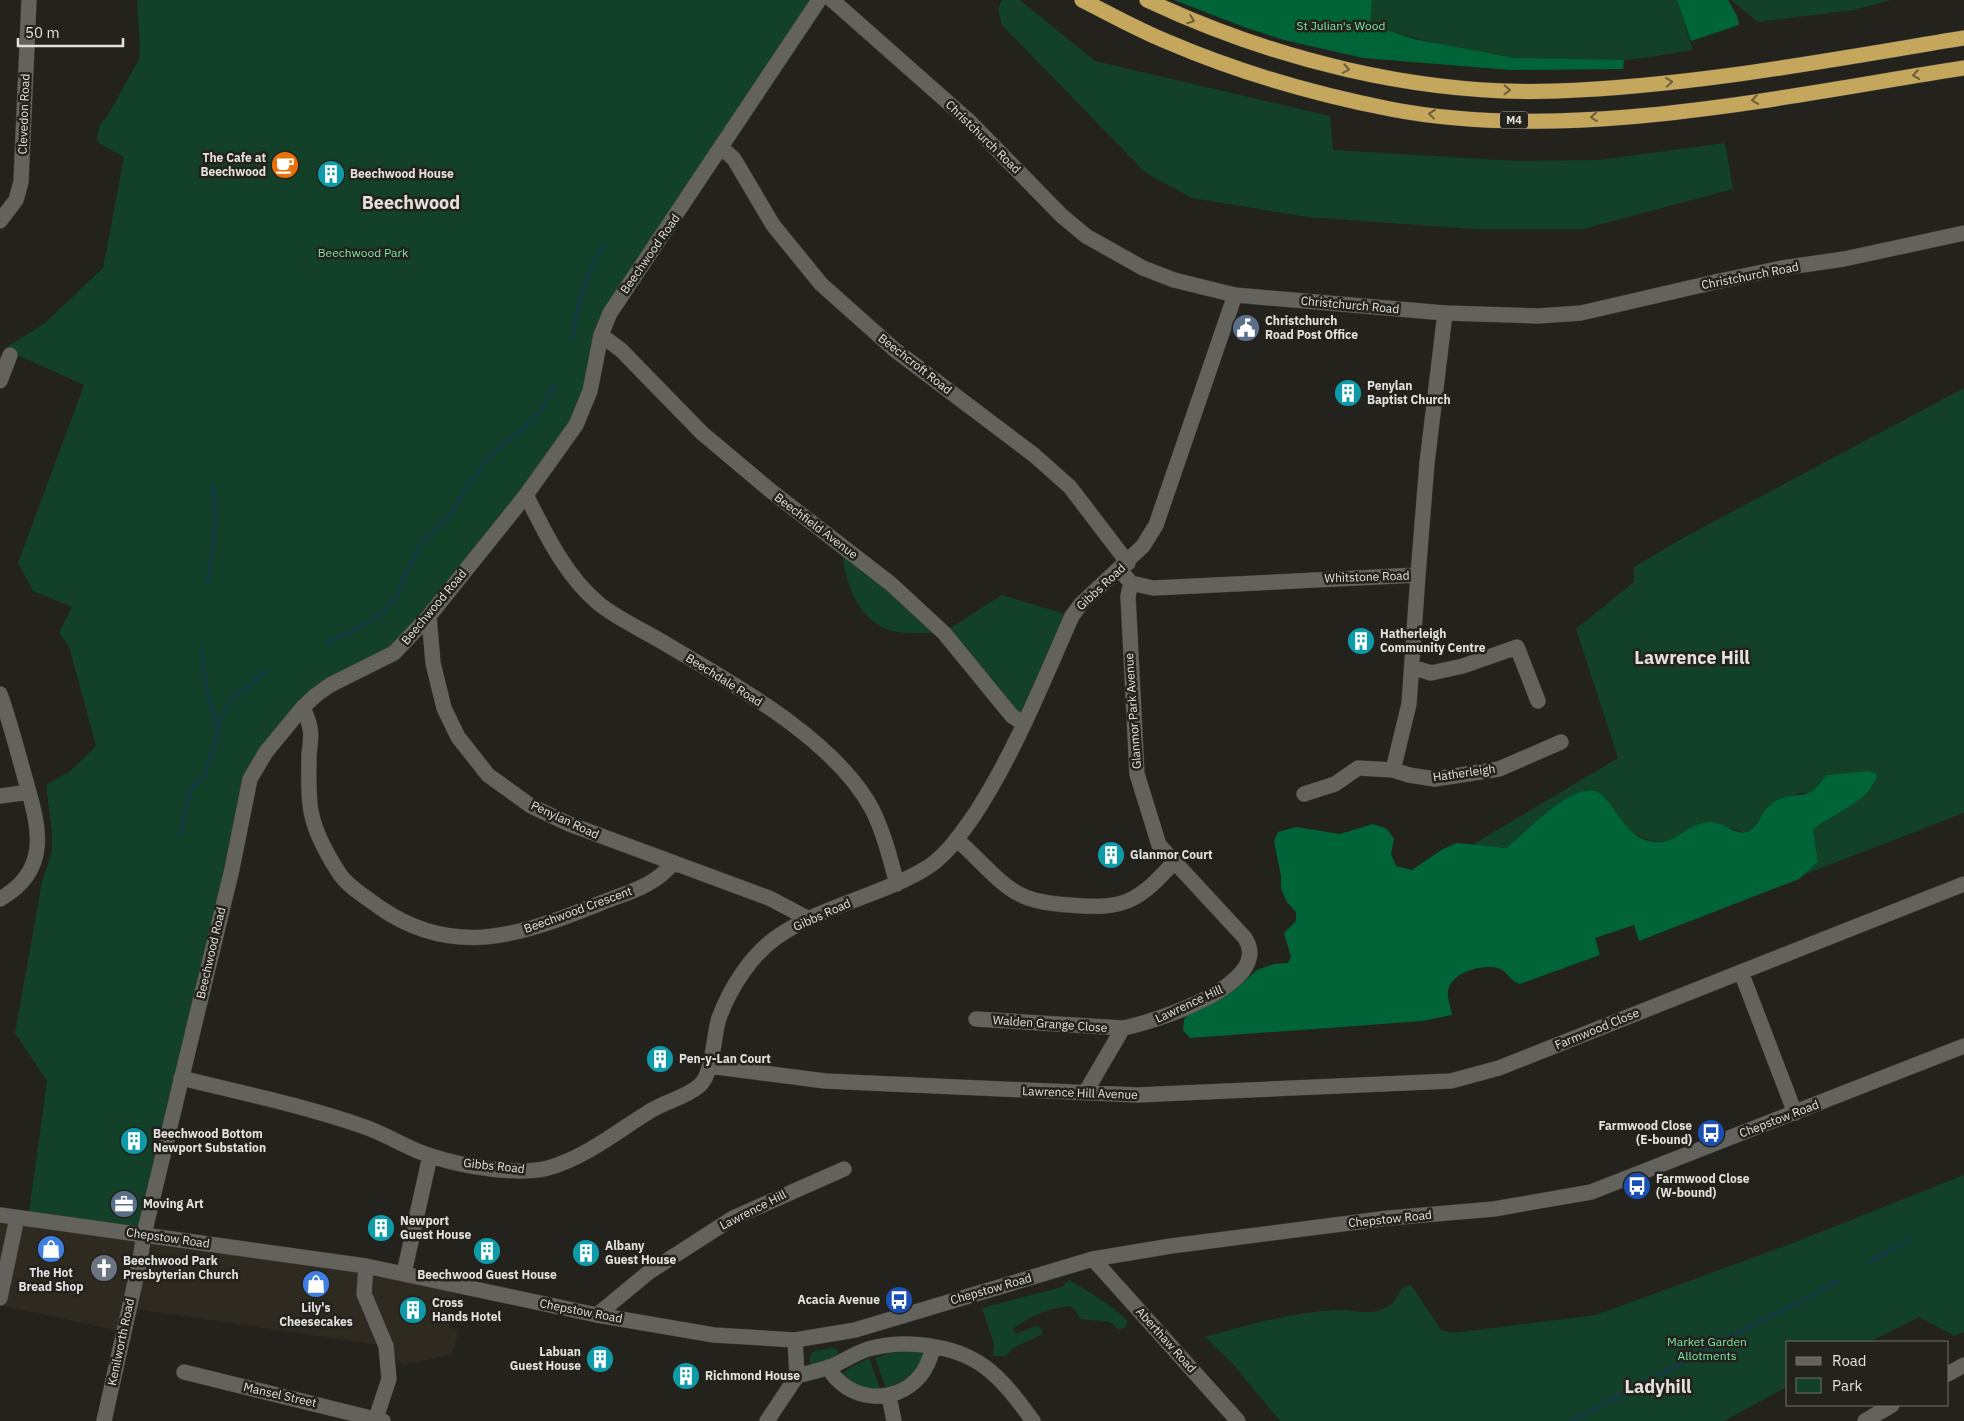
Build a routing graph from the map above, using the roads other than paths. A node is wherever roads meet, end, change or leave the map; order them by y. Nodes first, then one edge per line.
1 (29, 0) edge
2 (819, 0) edge
3 (832, 0) edge
4 (1082, 0) edge
5 (1147, 0) edge
6 (1964, 38) edge
7 (1964, 68) edge
8 (722, 148) junction
9 (0, 221) edge
10 (1964, 233) edge
11 (1235, 295) junction
12 (1445, 313) junction
13 (601, 335) junction
14 (10, 355) dead end
15 (0, 381) edge
16 (526, 495) junction
17 (1124, 566) junction
18 (1418, 575) junction
19 (1131, 583) junction
20 (428, 616) junction
21 (1412, 666) junction
22 (0, 694) edge
23 (1538, 701) dead end
24 (303, 707) junction
25 (3, 709) edge
26 (1024, 724) junction
27 (1561, 742) dead end
28 (1393, 770) junction
29 (29, 792) junction
30 (1304, 794) dead end
31 (0, 796) edge
32 (957, 840) junction
33 (1176, 861) junction
34 (672, 864) junction
35 (897, 884) junction
36 (1964, 884) edge
37 (0, 899) edge
38 (809, 919) junction
39 (1250, 952) joint
40 (1741, 972) junction
41 (976, 1019) dead end
42 (1123, 1028) junction
43 (1964, 1046) edge
44 (709, 1066) junction
45 (181, 1078) junction
46 (1451, 1081) joint
47 (1085, 1093) junction
48 (1795, 1113) junction
49 (430, 1156) junction
50 (844, 1169) dead end
51 (0, 1215) edge
52 (17, 1218) junction
53 (144, 1234) junction
54 (1093, 1260) junction
55 (366, 1266) junction
56 (404, 1273) junction
57 (0, 1298) edge
58 (597, 1315) junction
59 (795, 1340) junction
60 (933, 1348) junction
61 (1964, 1365) edge
62 (828, 1367) junction
63 (184, 1372) dead end
64 (1949, 1373) edge
65 (797, 1376) junction
66 (889, 1396) junction
67 (1890, 1406) edge
68 (378, 1420) edge
69 (104, 1421) edge
70 (767, 1421) edge
71 (894, 1421) edge
72 (1033, 1421) edge
73 (1238, 1421) edge
74 (1864, 1421) edge

1 - 9 street, Clevedon Road
2 - 8 street, Beechwood Road
3 - 11 street, Christchurch Road
7 -> 4 highway, M4
5 -> 6 highway
8 - 13 street, Beechwood Road
8 - 17 street, Beechcroft Road
10 - 12 street, Christchurch Road
11 - 12 street, Christchurch Road
11 - 17 street, Gibbs Road
12 - 18 street, Whitstone Road
13 - 16 street, Beechwood Road
13 - 26 street, Beechfield Avenue
14 - 15 street
16 - 20 street, Beechwood Road
16 - 35 street, Beechdale Road
17 - 19 street
17 - 26 street, Gibbs Road
18 - 19 street, Whitstone Road
18 - 21 street
19 - 33 street, Glanmor Park Avenue
20 - 24 street, Beechwood Road
20 - 34 street, Penylan Road
21 - 23 street
21 - 28 street
22 - 25 street
24 - 34 street, Beechwood Crescent
24 - 45 street, Beechwood Road
25 - 29 street
26 - 32 street, Gibbs Road
27 - 28 street, Hatherleigh
28 - 30 street, Hatherleigh
29 - 31 street
29 - 37 street
32 - 33 street
32 - 35 street, Gibbs Road
33 - 39 street, Glanmor Park Avenue
34 - 38 street, Penylan Road
35 - 38 street, Gibbs Road
36 - 40 street, Farmwood Close
38 - 44 street, Gibbs Road
39 - 42 street, Lawrence Hill
40 - 46 street, Farmwood Close
40 - 48 street
41 - 42 street, Walden Grange Close
42 - 47 street
43 - 48 street, Chepstow Road
44 - 47 street, Lawrence Hill Avenue
44 - 49 street, Gibbs Road
45 - 49 street, Gibbs Road
45 - 53 street, Beechwood Road
46 - 47 street, Lawrence Hill Avenue
48 - 54 street, Chepstow Road
49 - 56 street
50 - 58 street, Lawrence Hill
51 - 52 street, Chepstow Road
52 - 53 street, Chepstow Road
52 - 57 street
53 - 55 street, Chepstow Road
53 - 69 street, Kenilworth Road
54 - 59 street, Chepstow Road
54 - 73 street, Aberthaw Road
55 - 56 street, Chepstow Road
55 - 68 street
56 - 58 street, Chepstow Road
58 - 59 street, Chepstow Road
59 - 65 street
60 - 62 street
60 - 66 street
60 - 72 street
61 - 64 street
62 - 65 street
62 - 66 street
63 - 68 street, Mansel Street
65 - 70 street
66 - 71 street
67 - 74 street

